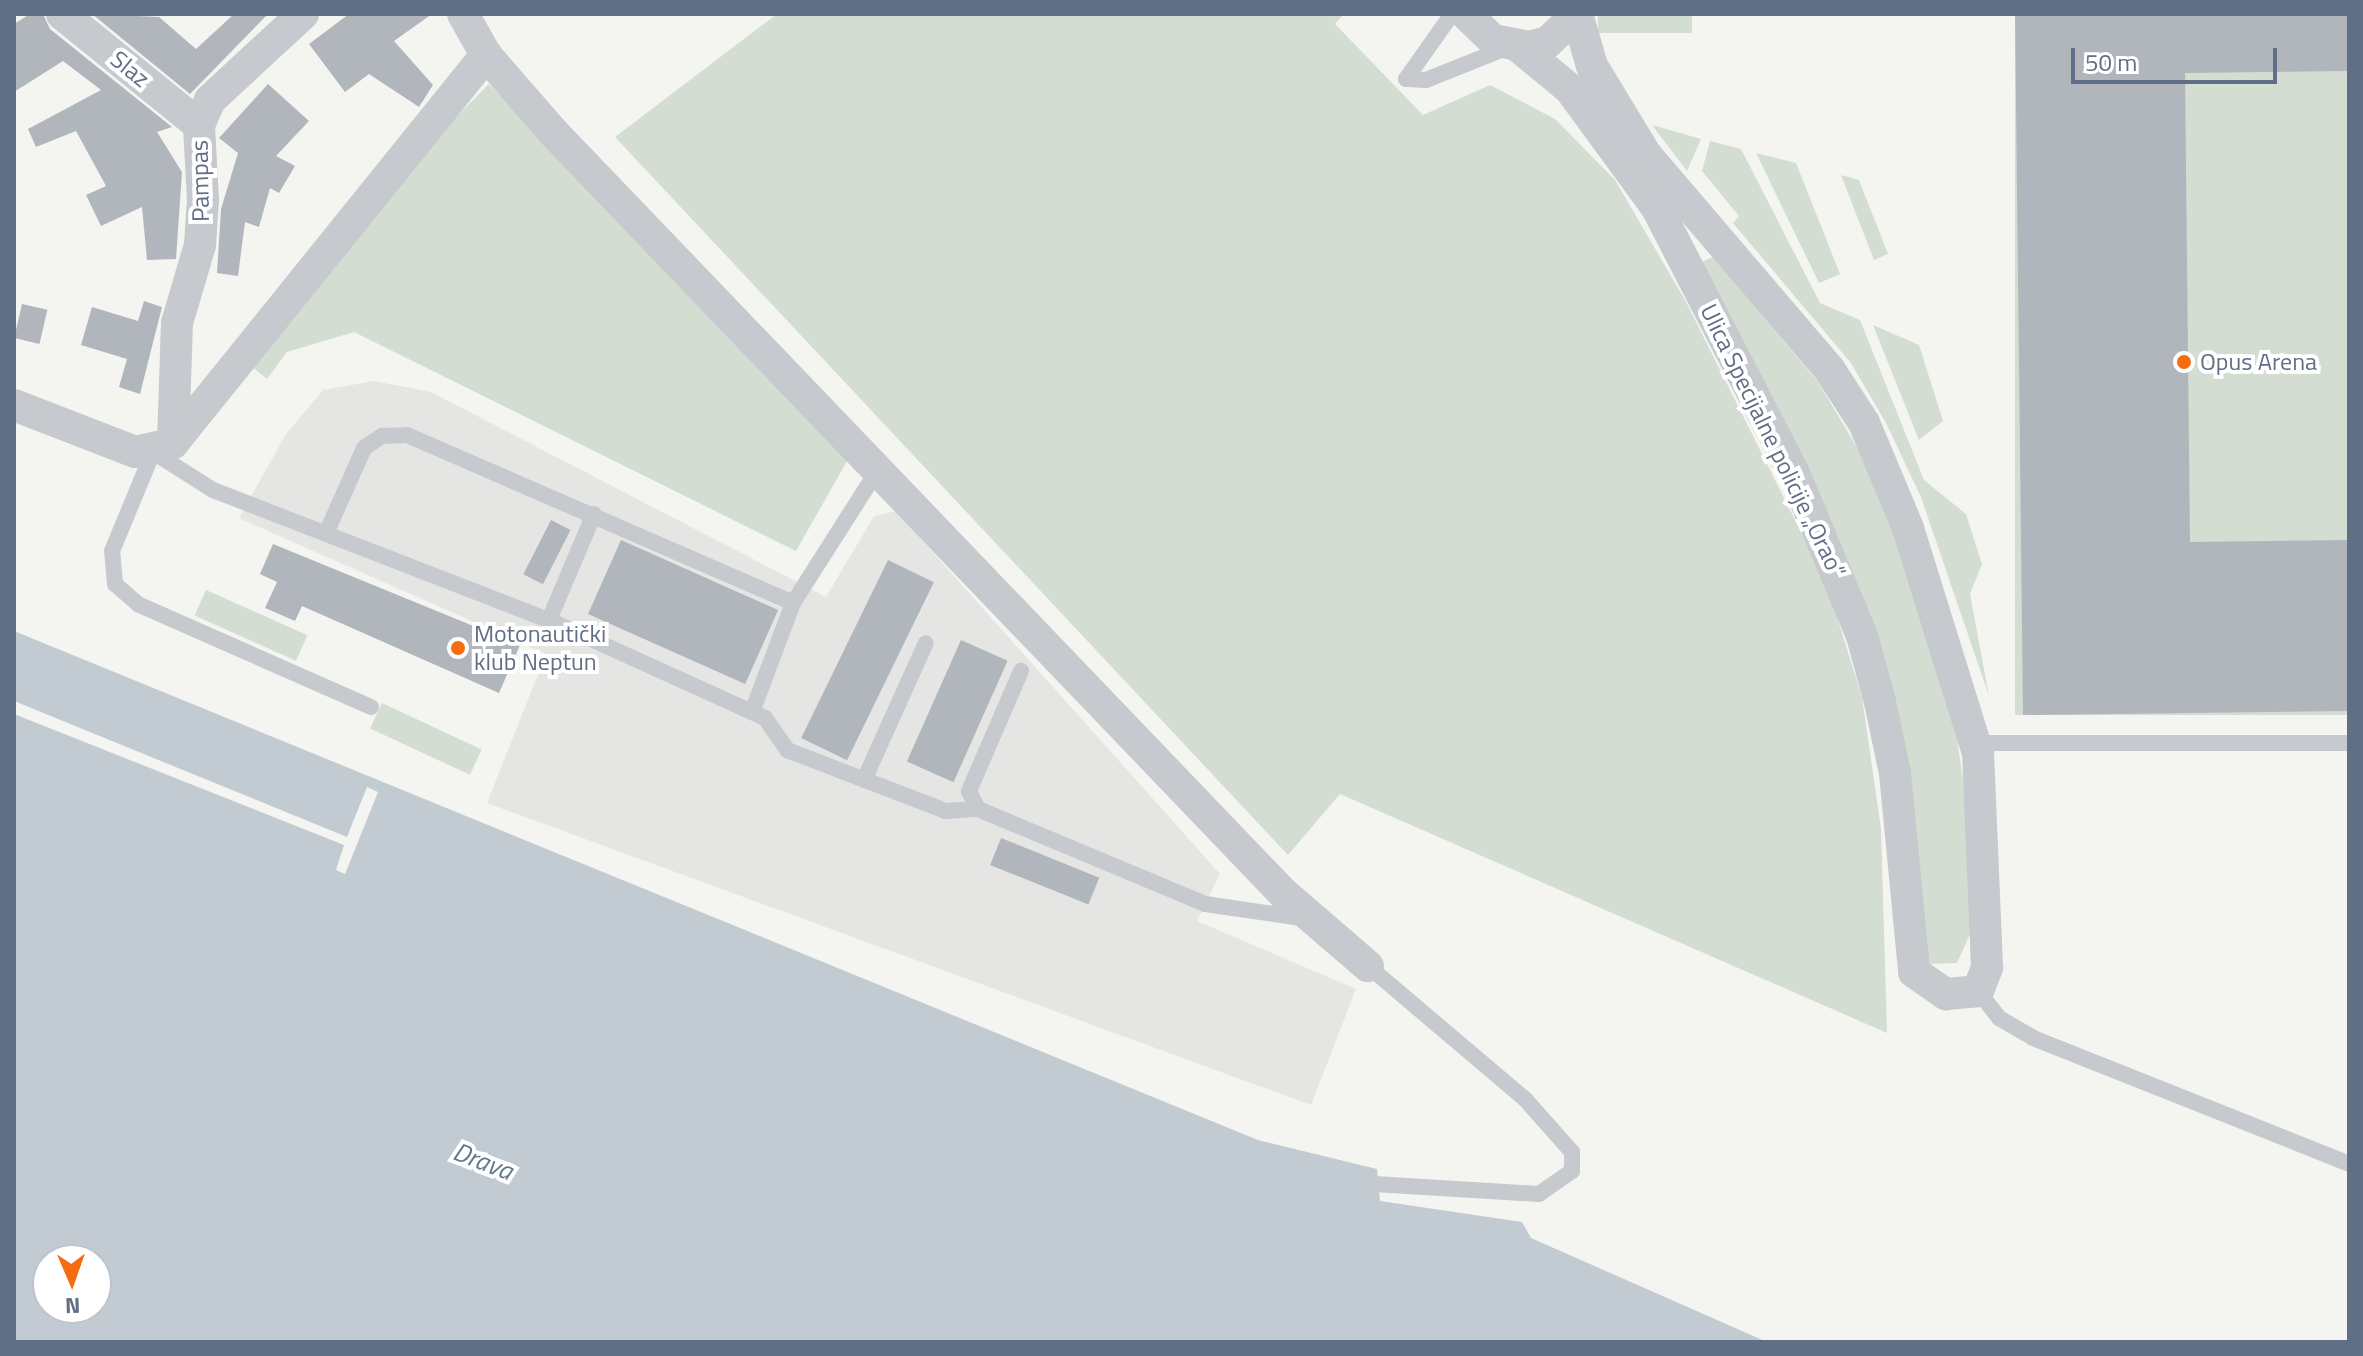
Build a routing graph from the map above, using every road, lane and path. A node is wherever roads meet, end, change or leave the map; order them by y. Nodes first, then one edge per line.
1 (62, 14) edge
2 (303, 14) edge
3 (463, 14) edge
4 (1452, 14) edge
5 (1466, 14) edge
6 (1577, 14) edge
7 (1515, 47) junction
8 (486, 55) junction
9 (199, 125) junction
10 (177, 339) junction
11 (234, 372) junction
12 (14, 405) edge
13 (163, 448) junction
14 (879, 468) junction
15 (594, 514) junction
16 (328, 529) junction
17 (793, 603) junction
18 (549, 620) junction
19 (926, 643) dead end
20 (1021, 671) dead end
21 (371, 707) dead end
22 (752, 712) junction
23 (1975, 743) junction
24 (2349, 743) edge
25 (864, 780) junction
26 (978, 809) junction
27 (1313, 919) junction
28 (1368, 966) joint
29 (1978, 991) junction
30 (2349, 1164) edge
31 (1374, 1184) dead end

1 - 9 street, Slaz
2 - 9 street, Pampas
3 - 8 street
4 - 7 lane
5 - 7 street
6 - 7 street
6 - 23 street, Ulica Specijalne policije „Orao“
7 - 29 street, Ulica Specijalne policije „Orao“
8 - 11 street
8 - 14 street
9 - 10 street, Pampas
10 - 11 street
10 - 13 street, Pampas
11 - 13 street
12 - 13 street
13 - 16 lane
13 - 21 lane
14 - 17 lane
14 - 27 street
15 - 16 lane
15 - 17 lane
15 - 18 lane
16 - 18 lane
17 - 22 lane
18 - 22 lane
19 - 25 lane
20 - 26 lane
22 - 25 lane
23 - 24 lane
23 - 29 street, Ulica Specijalne policije „Orao“
25 - 26 lane
26 - 27 lane
27 - 28 street
28 - 31 lane
29 - 30 lane

